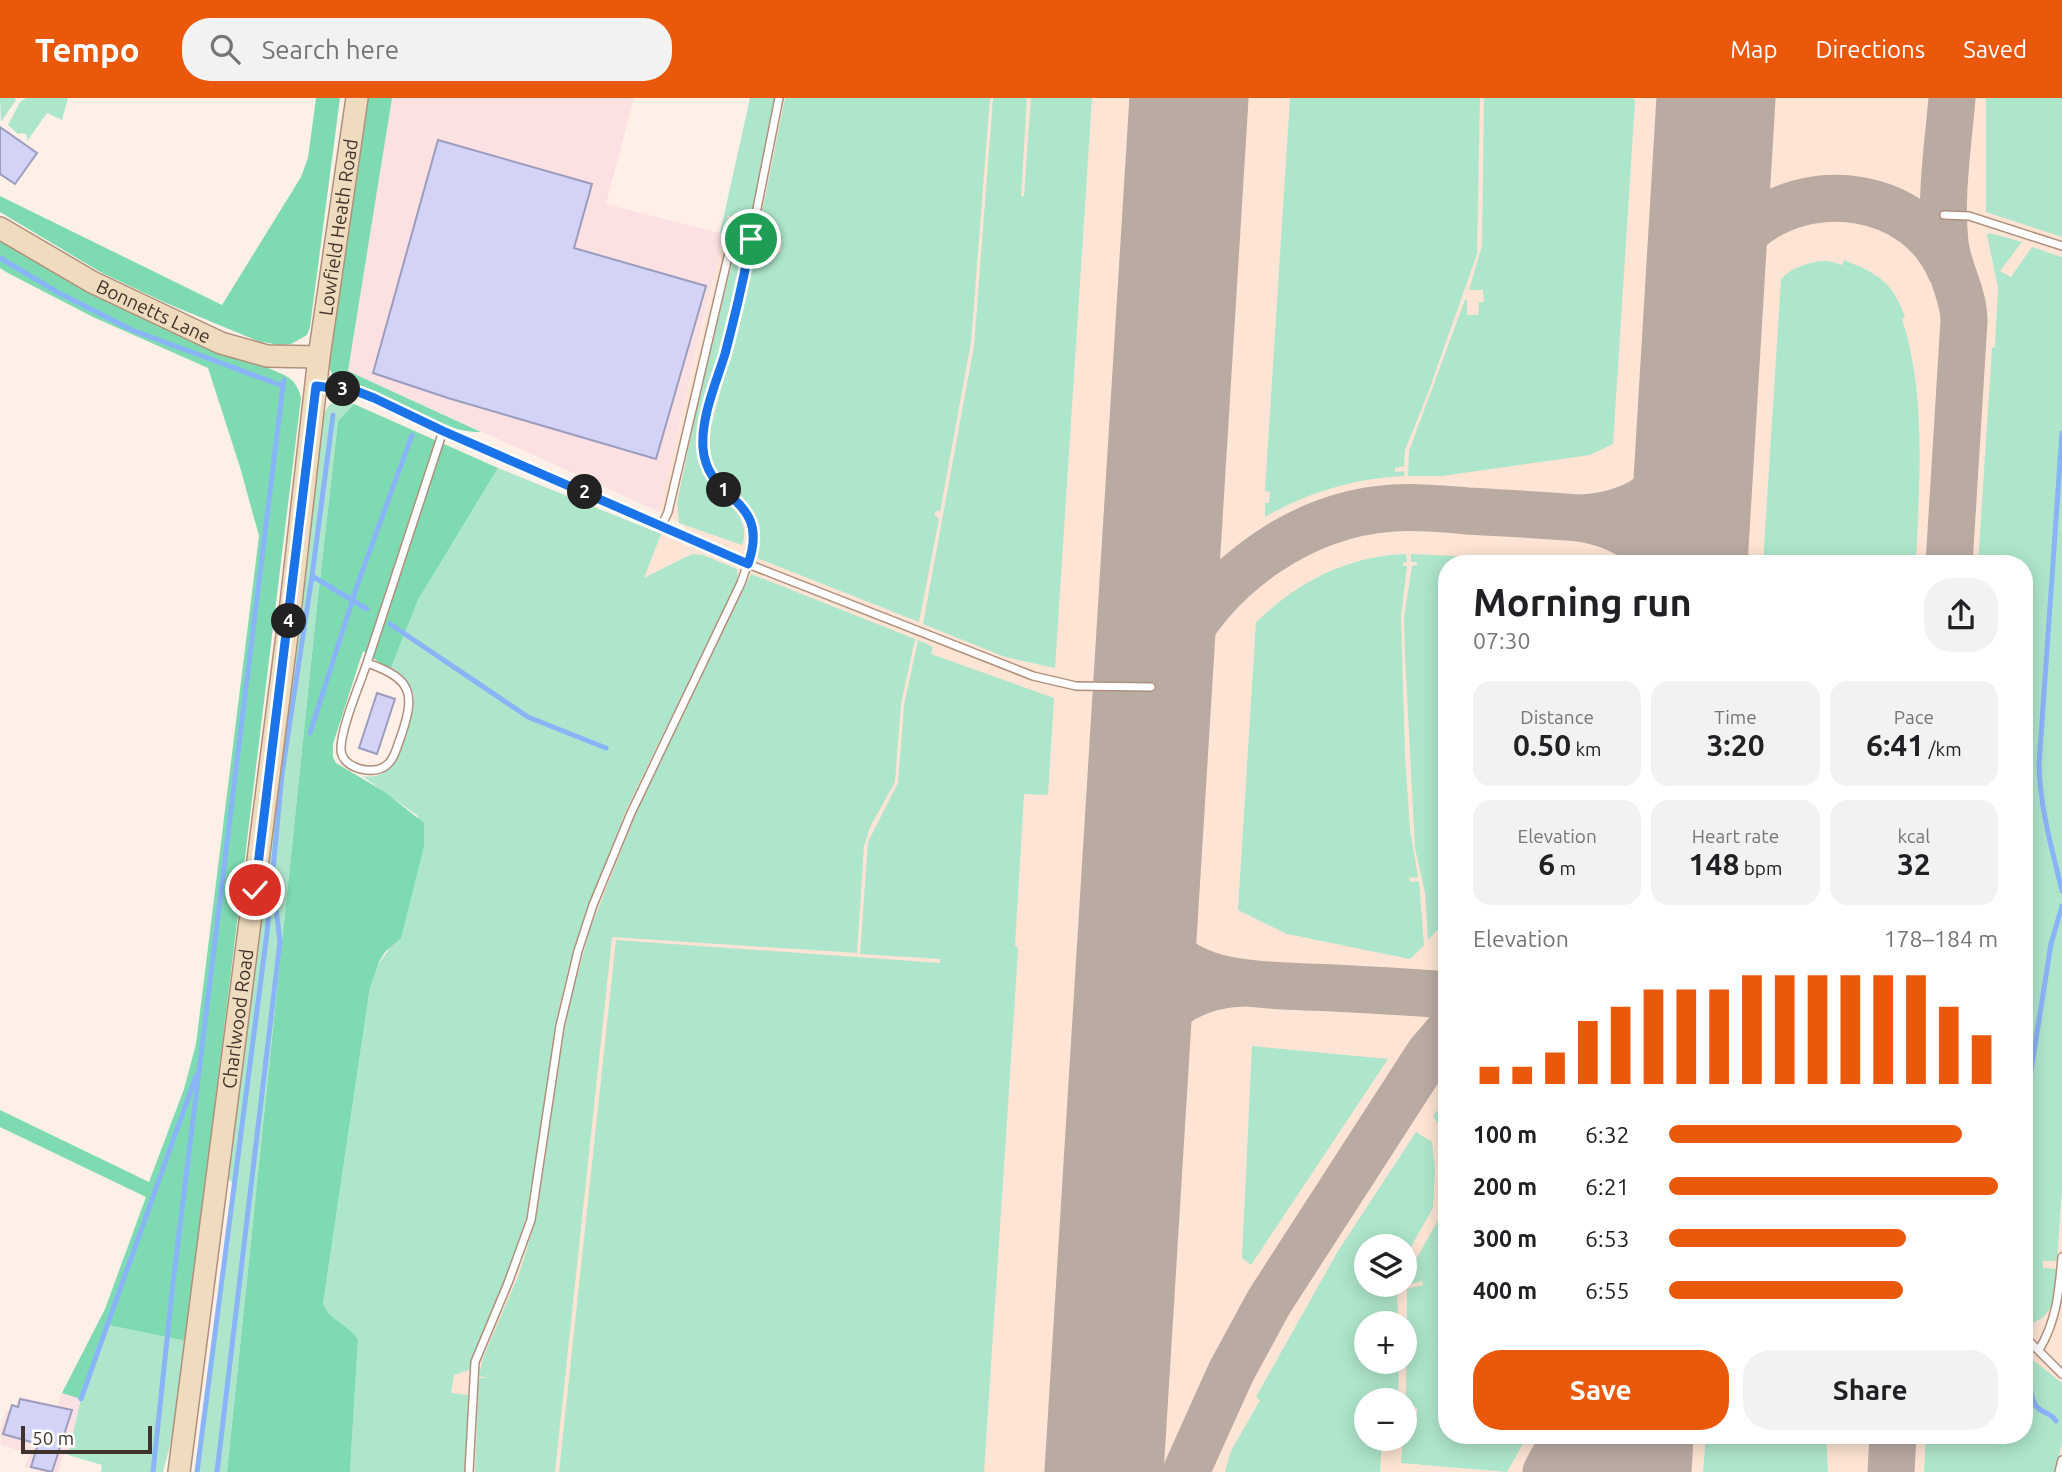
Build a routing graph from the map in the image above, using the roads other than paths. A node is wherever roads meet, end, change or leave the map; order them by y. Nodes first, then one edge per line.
1 (357, 98) edge
2 (779, 98) edge
3 (1944, 215) dead end
4 (735, 227) dead end
5 (0, 228) edge
6 (2062, 246) edge
7 (319, 358) junction
8 (316, 386) junction
9 (443, 431) junction
10 (662, 526) junction
11 (748, 564) junction
12 (367, 663) junction
13 (1151, 687) dead end
14 (2062, 1257) edge
15 (2033, 1344) edge
16 (2039, 1349) junction
17 (2062, 1374) edge
18 (2062, 1460) edge
19 (179, 1472) edge
20 (469, 1472) edge
21 (2059, 1472) edge

1 - 7 street, Lowfield Heath Road
2 - 11 lane
3 - 6 lane
4 - 10 lane
5 - 7 street, Bonnetts Lane
7 - 8 street, Charlwood Road
8 - 9 lane
8 - 19 street, Charlwood Road
9 - 10 lane
9 - 12 lane
10 - 11 lane
11 - 13 lane
11 - 20 lane
12 - 12 lane
14 - 16 lane
15 - 16 lane
16 - 17 lane
18 - 21 lane

